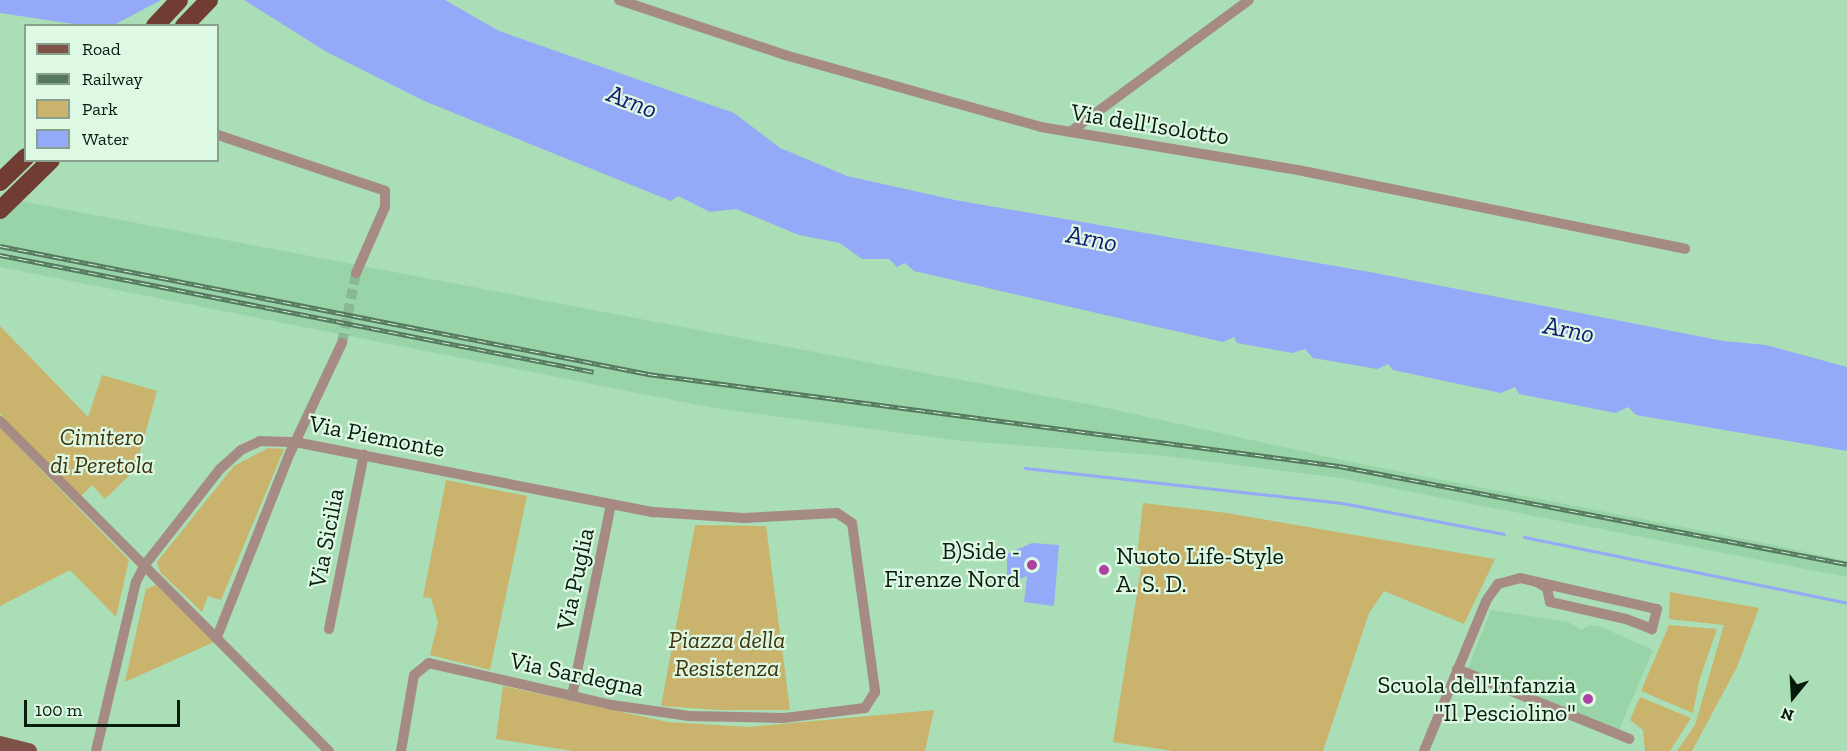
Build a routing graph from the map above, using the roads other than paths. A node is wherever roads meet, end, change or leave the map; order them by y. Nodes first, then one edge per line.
1 (178, 0) edge
2 (209, 0) edge
3 (619, 0) edge
4 (1249, 0) edge
5 (157, 24) edge
6 (186, 24) edge
7 (1068, 131) junction
8 (219, 135) edge
9 (24, 159) edge
10 (49, 162) edge
11 (0, 182) edge
12 (0, 210) edge
13 (1685, 249) dead end
14 (356, 273) tunnel mouth
15 (342, 343) tunnel mouth
16 (0, 421) edge
17 (295, 442) junction
18 (364, 454) junction
19 (611, 505) junction
20 (144, 566) junction
21 (1537, 582) junction
22 (329, 630) dead end
23 (217, 638) junction
24 (1457, 669) junction
25 (875, 692) joint
26 (572, 696) junction
27 (1629, 739) dead end
28 (0, 744) edge
29 (21, 751) edge
30 (96, 751) edge
31 (329, 751) edge
32 (401, 751) edge
33 (1424, 751) edge

1 - 5 highway
2 - 6 highway
3 - 7 street, Via dell'Isolotto
4 - 7 street
7 - 13 street, Via dell'Isolotto
8 - 14 street
9 - 11 highway
10 - 12 highway
15 - 17 street
16 - 20 street
17 - 18 street, Via Piemonte
17 - 20 street, Via Piemonte
17 - 23 street
18 - 19 street, Via Piemonte
18 - 22 street, Via Sicilia
19 - 25 street, Via Piemonte
19 - 26 street, Via Puglia
20 - 23 street
20 - 30 street, Via Piemonte
21 - 21 street
21 - 24 street
23 - 31 street
24 - 27 street
24 - 33 street
25 - 26 street, Via Sardegna
26 - 32 street, Via Sardegna
28 - 29 main road

